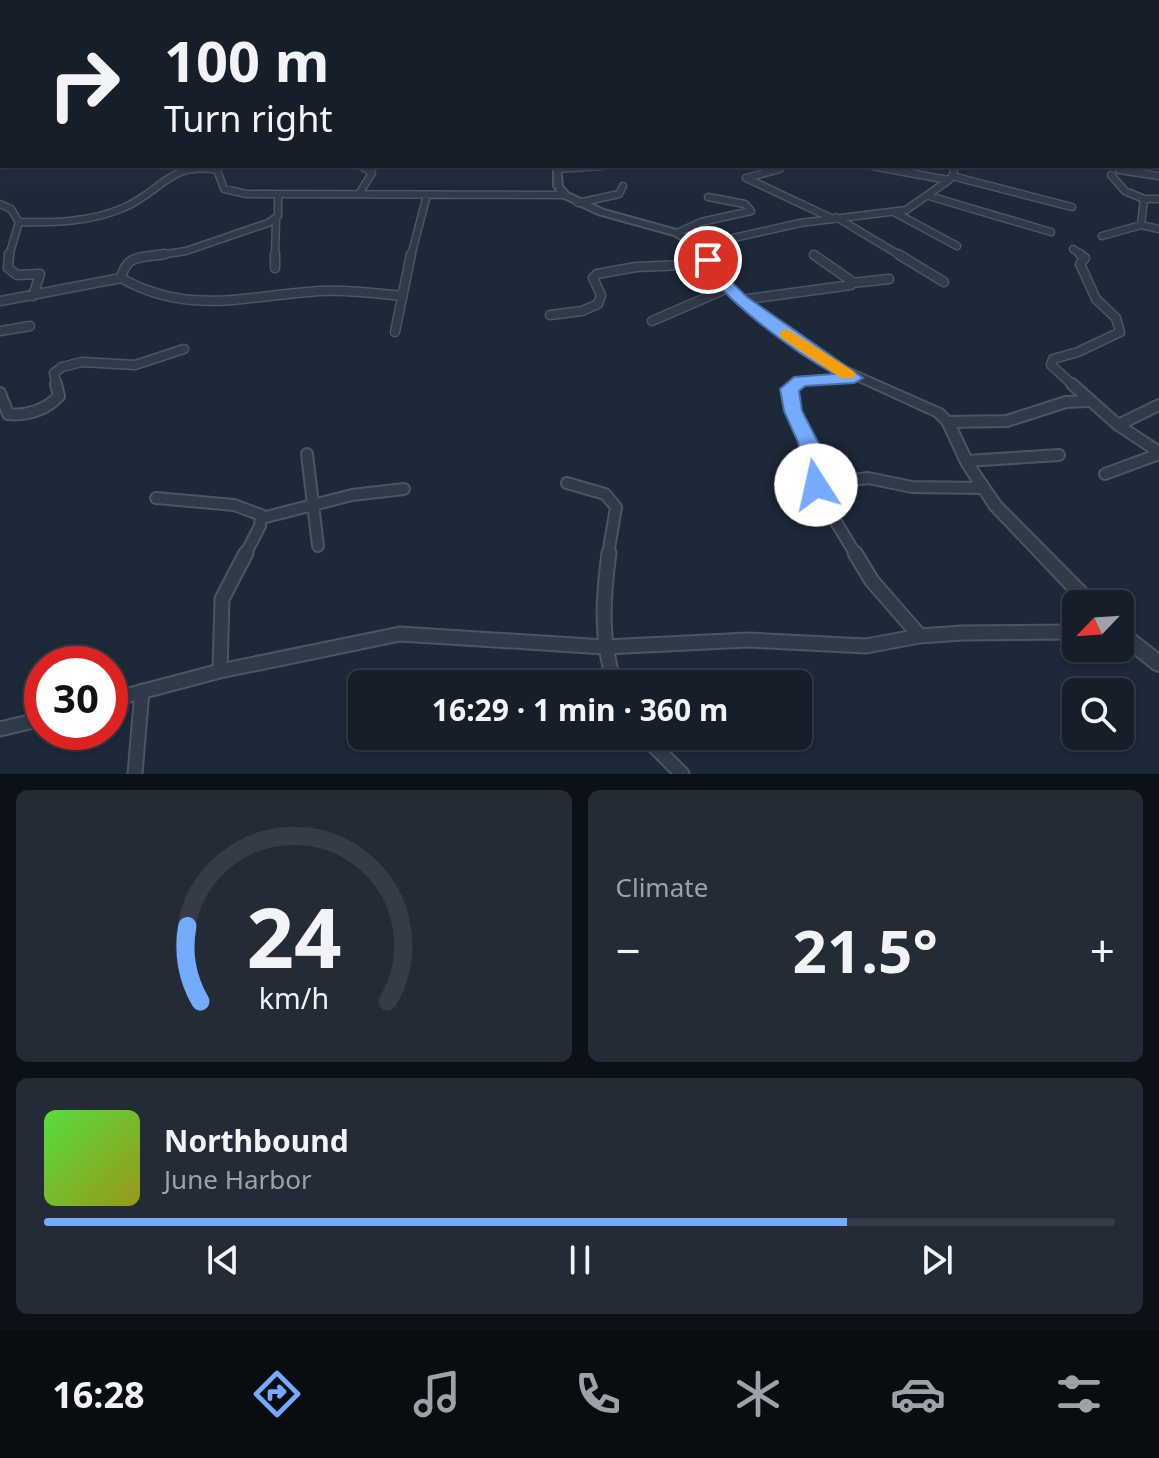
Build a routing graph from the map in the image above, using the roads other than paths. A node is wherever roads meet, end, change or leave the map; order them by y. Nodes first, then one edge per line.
1 (177, 168) edge
2 (364, 168) edge
3 (557, 168) edge
4 (885, 168) edge
5 (952, 168) edge
6 (780, 169) dead end
7 (184, 170) junction
8 (1119, 170) dead end
9 (1111, 175) dead end
10 (1159, 176) edge
11 (950, 178) junction
12 (623, 186) dead end
13 (359, 194) junction
14 (278, 195) junction
15 (427, 195) junction
16 (565, 195) junction
17 (929, 196) junction
18 (708, 197) dead end
19 (1144, 199) junction
20 (1159, 199) edge
21 (578, 203) junction
22 (0, 204) edge
23 (1072, 207) dead end
24 (894, 212) junction
25 (834, 218) junction
26 (276, 219) junction
27 (19, 222) junction
28 (1141, 225) junction
29 (1159, 229) edge
30 (1051, 232) dead end
31 (677, 233) junction
32 (1102, 236) dead end
33 (698, 246) junction
34 (957, 246) dead end
35 (1073, 249) dead end
36 (4, 251) edge
37 (814, 255) dead end
38 (710, 264) junction
39 (275, 268) dead end
40 (121, 278) junction
41 (889, 279) dead end
42 (944, 282) dead end
43 (852, 283) junction
44 (728, 288) junction
45 (33, 296) junction
46 (402, 296) junction
47 (0, 301) edge
48 (748, 305) junction
49 (550, 315) dead end
50 (652, 321) dead end
51 (30, 326) dead end
52 (0, 331) edge
53 (395, 332) dead end
54 (184, 349) dead end
55 (854, 378) junction
56 (0, 393) edge
57 (1088, 401) junction
58 (1159, 405) edge
59 (948, 422) junction
60 (1118, 425) junction
61 (1159, 453) edge
62 (307, 454) dead end
63 (1059, 455) dead end
64 (966, 461) junction
65 (1105, 474) dead end
66 (567, 483) dead end
67 (816, 485) junction
68 (982, 488) junction
69 (404, 489) dead end
70 (156, 498) dead end
71 (311, 505) junction
72 (262, 518) junction
73 (318, 546) dead end
74 (1077, 590) edge
75 (1062, 632) edge
76 (920, 636) junction
77 (1134, 646) edge
78 (605, 647) junction
79 (1159, 664) edge
80 (609, 670) edge
81 (220, 671) junction
82 (142, 691) junction
83 (128, 695) edge
84 (24, 723) edge
85 (0, 729) edge
86 (658, 750) edge
87 (135, 774) edge
88 (682, 774) edge

1 - 7 street
2 - 13 street
3 - 16 street
4 - 11 street
5 - 11 street
6 - 25 street
7 - 14 street
7 - 27 street
8 - 10 street
9 - 19 street
11 - 17 street
11 - 23 street
12 - 21 street
13 - 14 street
13 - 15 street
14 - 26 street
15 - 16 street
15 - 46 street
16 - 21 street
17 - 24 street
17 - 30 street
18 - 31 street
19 - 20 street
19 - 28 street
21 - 31 street
22 - 27 street
24 - 25 street
24 - 34 street
25 - 33 street
25 - 42 street
26 - 39 street
26 - 40 street
27 - 36 street
28 - 29 street
28 - 32 street
31 - 33 street
33 - 38 street
35 - 57 street
36 - 45 street
37 - 43 street
38 - 44 street
38 - 49 street
40 - 45 street
40 - 46 street
41 - 43 street
43 - 48 street
44 - 48 street
44 - 50 street
45 - 47 street
46 - 53 street
48 - 55 street
51 - 52 street
54 - 56 street
55 - 59 street
55 - 67 street
57 - 59 street
57 - 60 street
58 - 60 street
59 - 64 street
60 - 61 street
61 - 65 street
62 - 71 street
63 - 64 street
64 - 68 street
66 - 78 street
67 - 68 street
67 - 76 street
68 - 74 street
69 - 71 street
70 - 72 street
71 - 72 street
71 - 73 street
72 - 81 street
75 - 76 street
76 - 78 street
77 - 79 street
78 - 80 street
78 - 81 street
81 - 82 street
82 - 83 street
82 - 87 street
84 - 85 street
86 - 88 street

